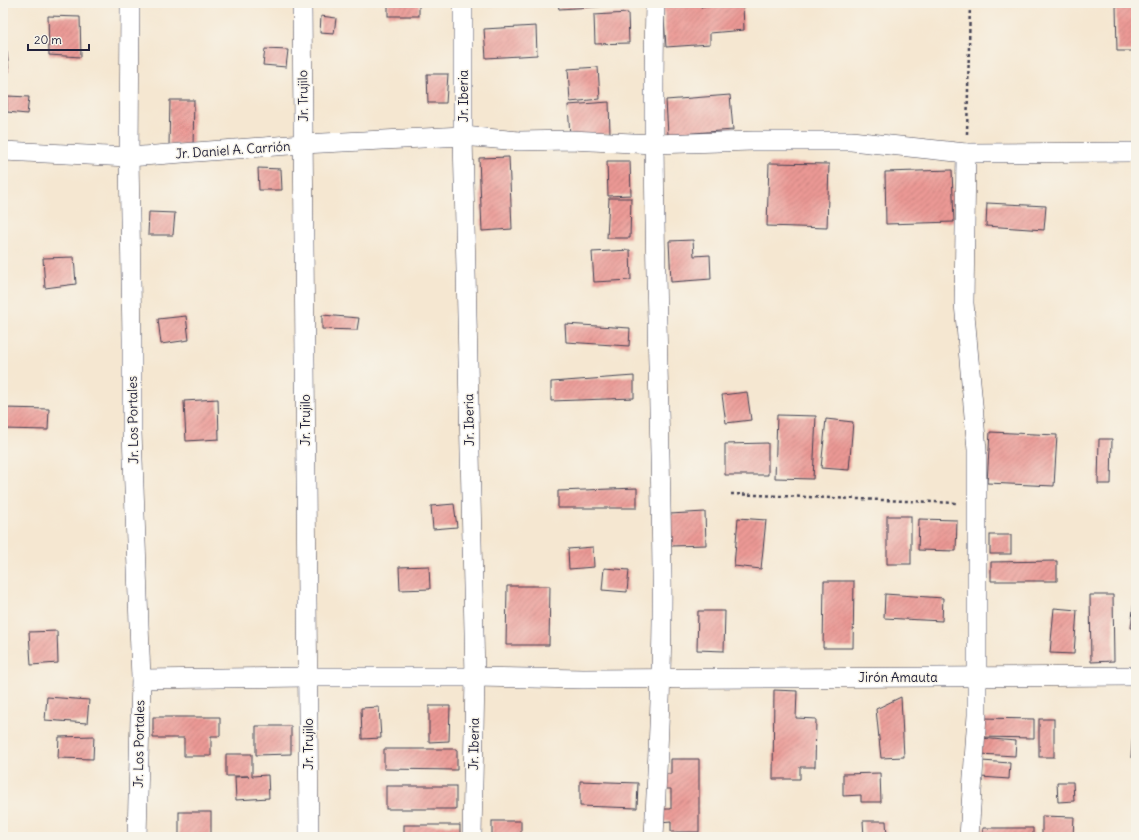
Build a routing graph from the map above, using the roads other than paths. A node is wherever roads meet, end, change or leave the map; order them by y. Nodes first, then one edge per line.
1 (130, 3) edge
2 (302, 3) edge
3 (463, 3) edge
4 (655, 3) edge
5 (463, 136) junction
6 (303, 144) junction
7 (654, 144) junction
8 (3, 151) edge
9 (1136, 152) edge
10 (966, 153) junction
11 (129, 157) junction
12 (1136, 676) edge
13 (307, 677) junction
14 (475, 677) junction
15 (977, 677) junction
16 (661, 678) junction
17 (140, 679) junction
18 (136, 837) edge
19 (308, 837) edge
20 (472, 837) edge
21 (654, 837) edge
22 (969, 837) edge

1 - 11 street, Jr. Los Portales
2 - 6 street, Jr. Trujilo
3 - 5 street, Jr. Iberia
4 - 7 street
5 - 6 street, Jr. Daniel A. Carrión
5 - 7 street, Jr. Daniel A. Carrión
5 - 14 street, Jr. Iberia
6 - 11 street, Jr. Daniel A. Carrión
6 - 13 street, Jr. Trujilo
7 - 10 street, Jr. Daniel A. Carrión
7 - 16 street
8 - 11 street, Jr. Daniel A. Carrión
9 - 10 street, Jr. Daniel A. Carrión
10 - 15 street
11 - 17 street, Jr. Los Portales
12 - 15 street, Jirón Amauta
13 - 14 street, Jirón Amauta
13 - 17 street, Jirón Amauta
13 - 19 street, Jr. Trujilo
14 - 16 street, Jirón Amauta
14 - 20 street, Jr. Iberia
15 - 16 street, Jirón Amauta
15 - 22 street
16 - 21 street
17 - 18 street, Jr. Los Portales

